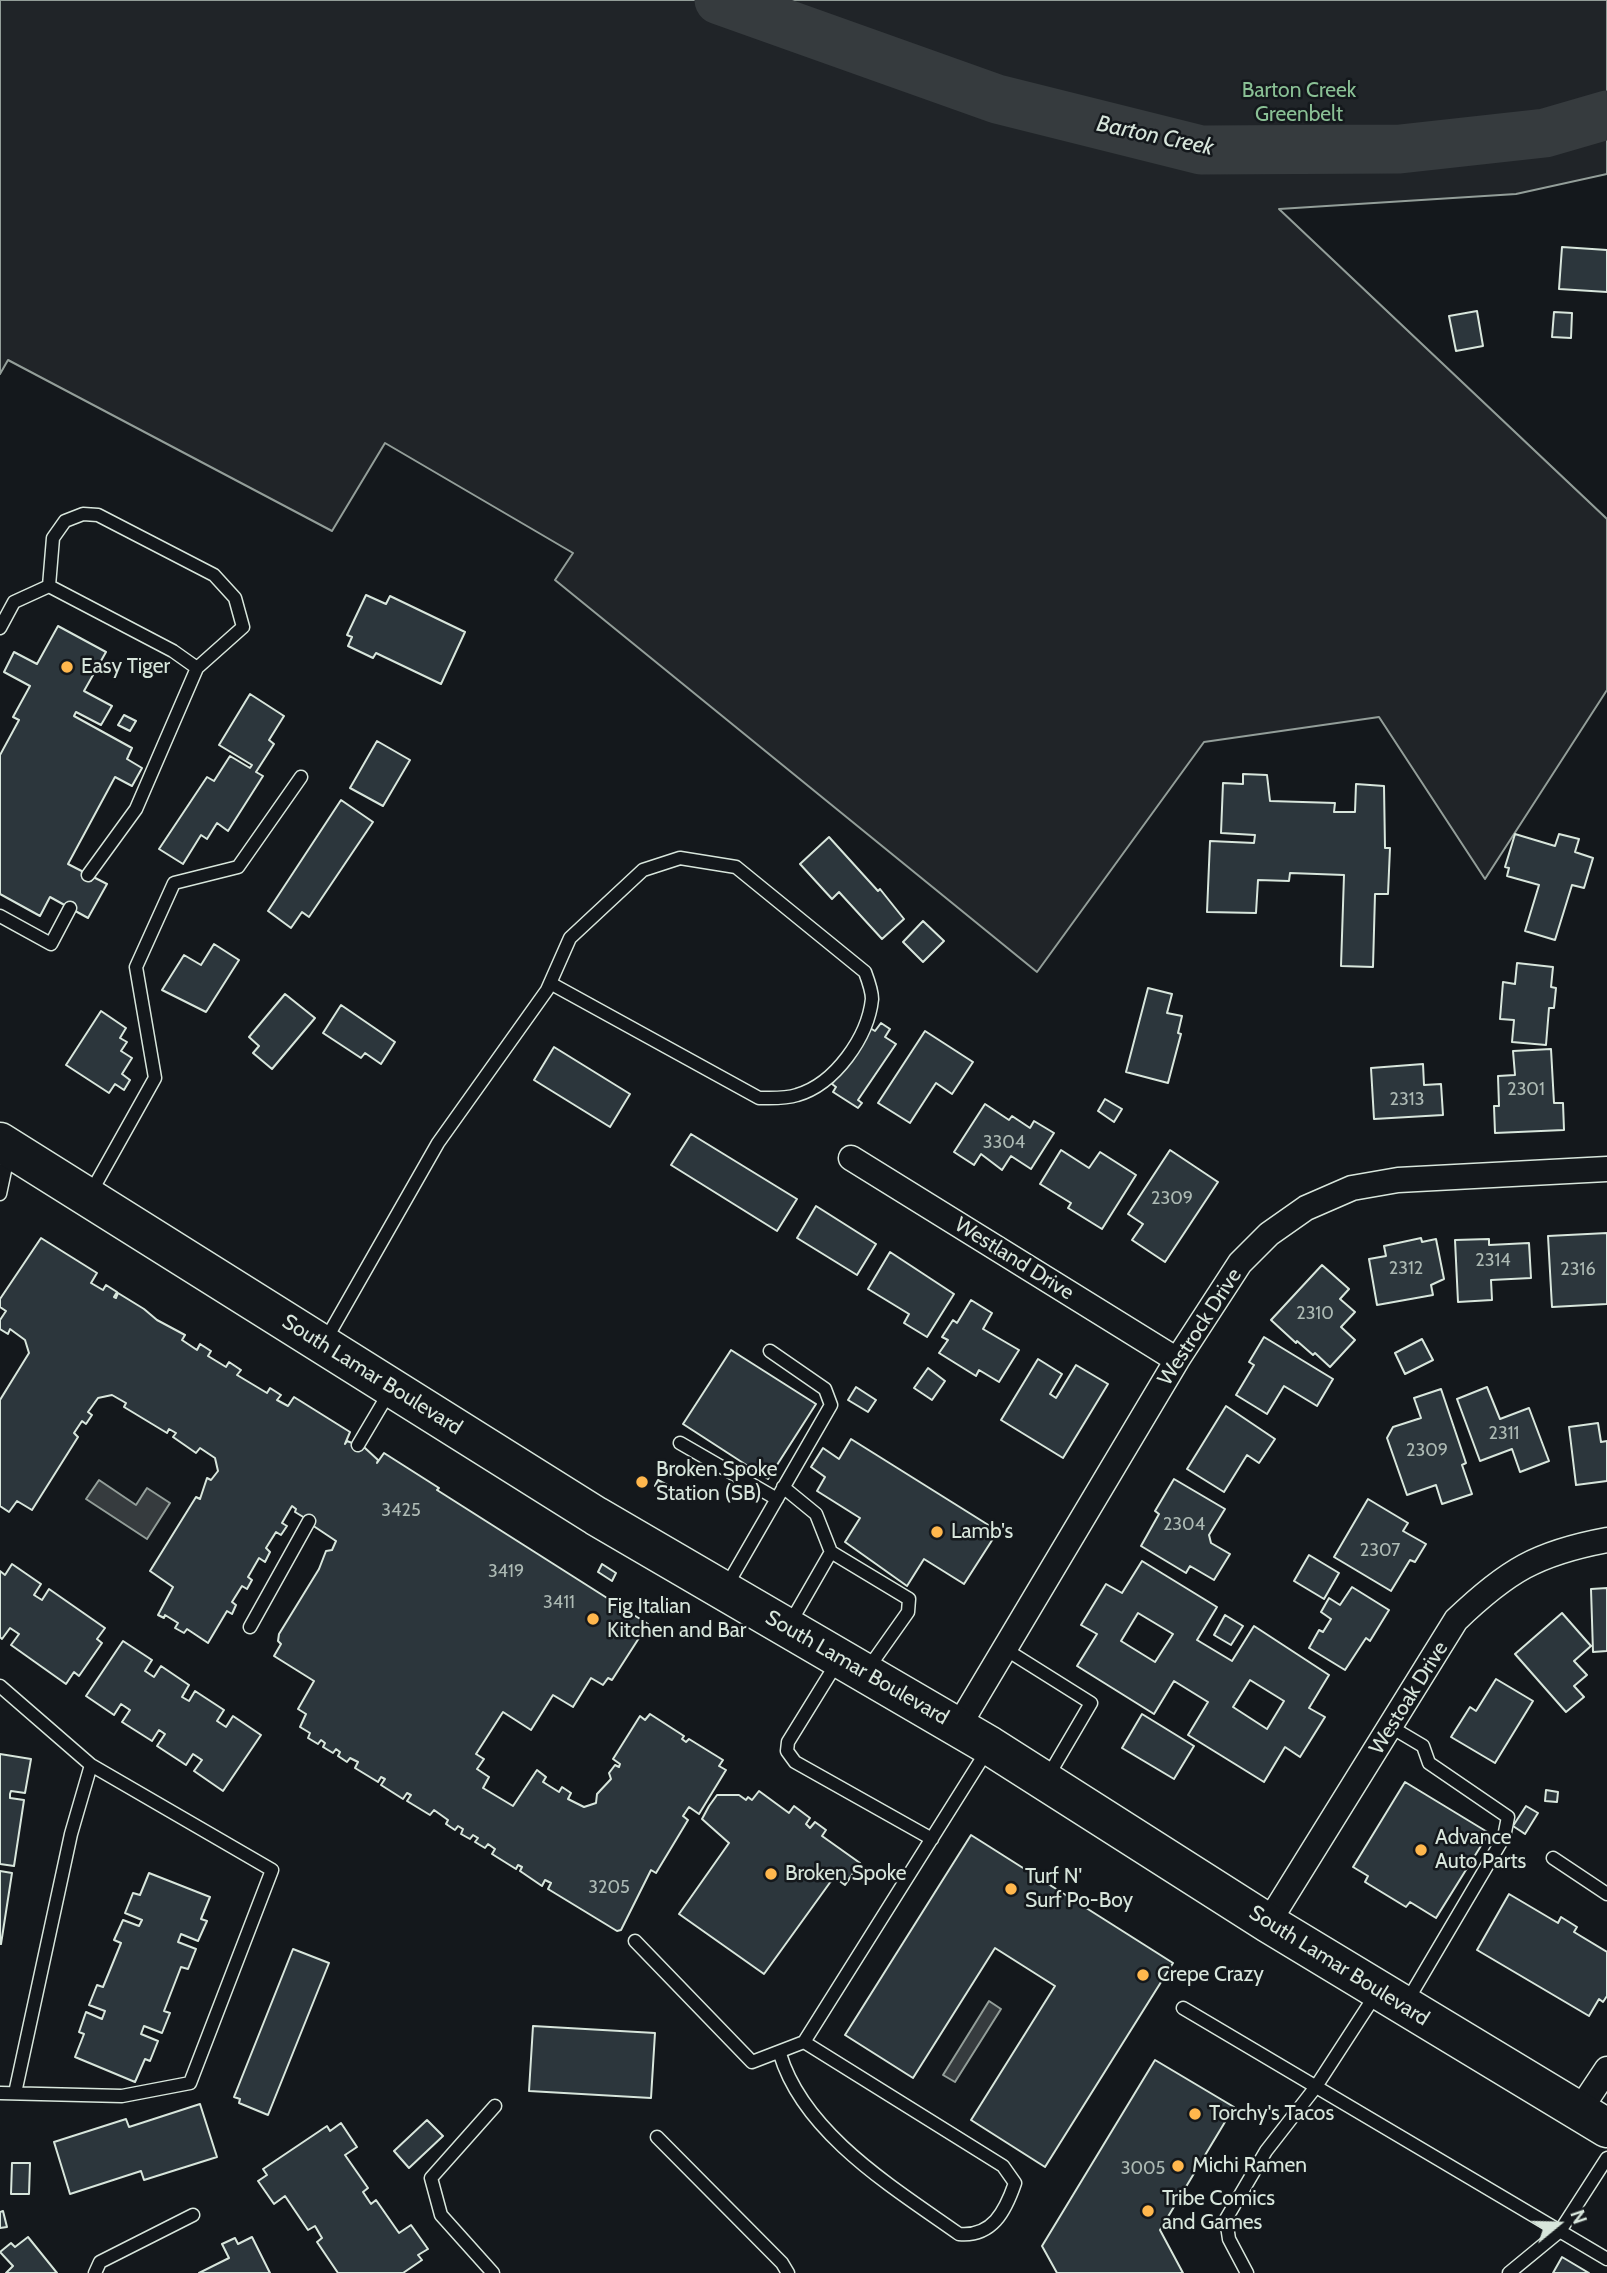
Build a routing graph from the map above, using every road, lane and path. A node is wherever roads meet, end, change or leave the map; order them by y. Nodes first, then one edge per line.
1 (49, 586) junction
2 (0, 628) edge
3 (197, 668) junction
4 (301, 777) dead end
5 (88, 875) dead end
6 (70, 908) dead end
7 (0, 916) edge
8 (550, 983) junction
9 (5, 1145) edge
10 (851, 1157) dead end
11 (1607, 1169) edge
12 (0, 1194) edge
13 (88, 1197) junction
14 (323, 1345) junction
15 (770, 1351) dead end
16 (1177, 1360) junction
17 (391, 1388) junction
18 (680, 1443) dead end
19 (358, 1445) dead end
20 (783, 1487) junction
21 (776, 1499) junction
22 (309, 1521) dead end
23 (1607, 1540) edge
24 (831, 1552) junction
25 (724, 1590) junction
26 (250, 1627) dead end
27 (787, 1627) junction
28 (1005, 1649) junction
29 (853, 1665) junction
30 (0, 1686) edge
31 (1391, 1727) junction
32 (974, 1737) junction
33 (91, 1765) junction
34 (1045, 1781) junction
35 (932, 1839) junction
36 (1553, 1858) dead end
37 (1607, 1894) edge
38 (1268, 1923) junction
39 (635, 1941) dead end
40 (1391, 1999) junction
41 (1183, 2008) dead end
42 (804, 2042) junction
43 (780, 2054) junction
44 (1607, 2069) edge
45 (1315, 2088) junction
46 (0, 2093) edge
47 (15, 2093) junction
48 (495, 2106) dead end
49 (1593, 2120) edge
50 (657, 2137) dead end
51 (1607, 2158) edge
52 (192, 2215) dead end
53 (1560, 2231) junction
54 (1607, 2259) edge
55 (95, 2273) edge
56 (493, 2273) edge
57 (788, 2273) edge
58 (1247, 2273) edge
59 (1509, 2273) edge

1 - 2 lane
1 - 3 lane
1 - 3 lane
3 - 5 lane
4 - 13 lane
6 - 7 lane
8 - 8 lane
8 - 14 lane
9 - 12 lane
9 - 13 main road, South Lamar Boulevard
10 - 16 street, Westland Drive
11 - 16 street, Westrock Drive
13 - 14 main road, South Lamar Boulevard
14 - 17 main road, South Lamar Boulevard
15 - 20 lane
16 - 28 street, Westrock Drive
17 - 19 lane
17 - 25 main road, South Lamar Boulevard
18 - 21 lane
20 - 21 lane
20 - 24 lane
21 - 25 lane
22 - 26 lane
23 - 31 street, Westoak Drive
24 - 27 lane
24 - 29 lane
25 - 27 main road, South Lamar Boulevard
27 - 29 main road, South Lamar Boulevard
28 - 32 street, Westrock Drive
28 - 34 lane
29 - 32 main road, South Lamar Boulevard
29 - 35 lane
30 - 33 lane
31 - 38 street, Westoak Drive
31 - 40 lane
32 - 34 main road, South Lamar Boulevard
32 - 35 lane
33 - 47 lane
33 - 47 lane
34 - 38 main road, South Lamar Boulevard
35 - 42 lane
36 - 37 lane
38 - 40 main road, South Lamar Boulevard
39 - 43 lane
40 - 45 lane
40 - 49 main road, South Lamar Boulevard
41 - 45 lane
42 - 43 lane
42 - 43 lane
44 - 49 street
45 - 53 lane
45 - 58 lane
46 - 47 lane
48 - 56 lane
50 - 57 lane
51 - 53 lane
52 - 55 lane
53 - 54 lane
53 - 59 lane

